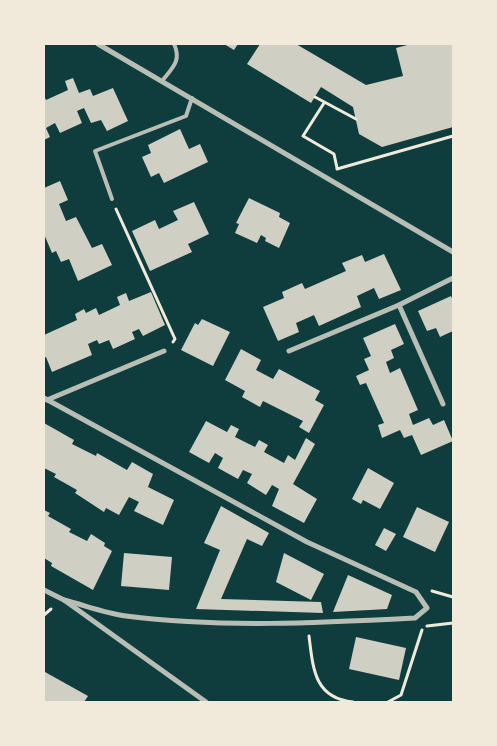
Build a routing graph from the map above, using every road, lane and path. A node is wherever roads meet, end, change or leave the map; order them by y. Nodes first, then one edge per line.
1 (98, 44) edge
2 (174, 44) edge
3 (162, 81) junction
4 (315, 97) dead end
5 (192, 98) junction
6 (324, 103) junction
7 (356, 119) dead end
8 (453, 136) edge
9 (337, 168) junction
10 (328, 179) junction
11 (112, 200) joint
12 (453, 252) edge
13 (453, 278) edge
14 (399, 305) junction
15 (289, 351) dead end
16 (164, 352) joint
17 (45, 399) edge
18 (443, 404) dead end
19 (44, 590) edge
20 (64, 600) junction
21 (307, 622) junction
22 (424, 625) dead end
23 (206, 702) edge
24 (352, 702) edge
25 (388, 702) edge

1 - 3 street
2 - 3 lane
3 - 5 street
4 - 6 path
5 - 10 street
5 - 11 lane
6 - 7 path
6 - 9 path
8 - 9 path
9 - 10 path
10 - 12 street
11 - 16 path
13 - 14 street
14 - 15 street
14 - 18 street
16 - 17 street
17 - 21 street
19 - 20 street
20 - 21 street
20 - 23 street
21 - 24 path
22 - 25 path

